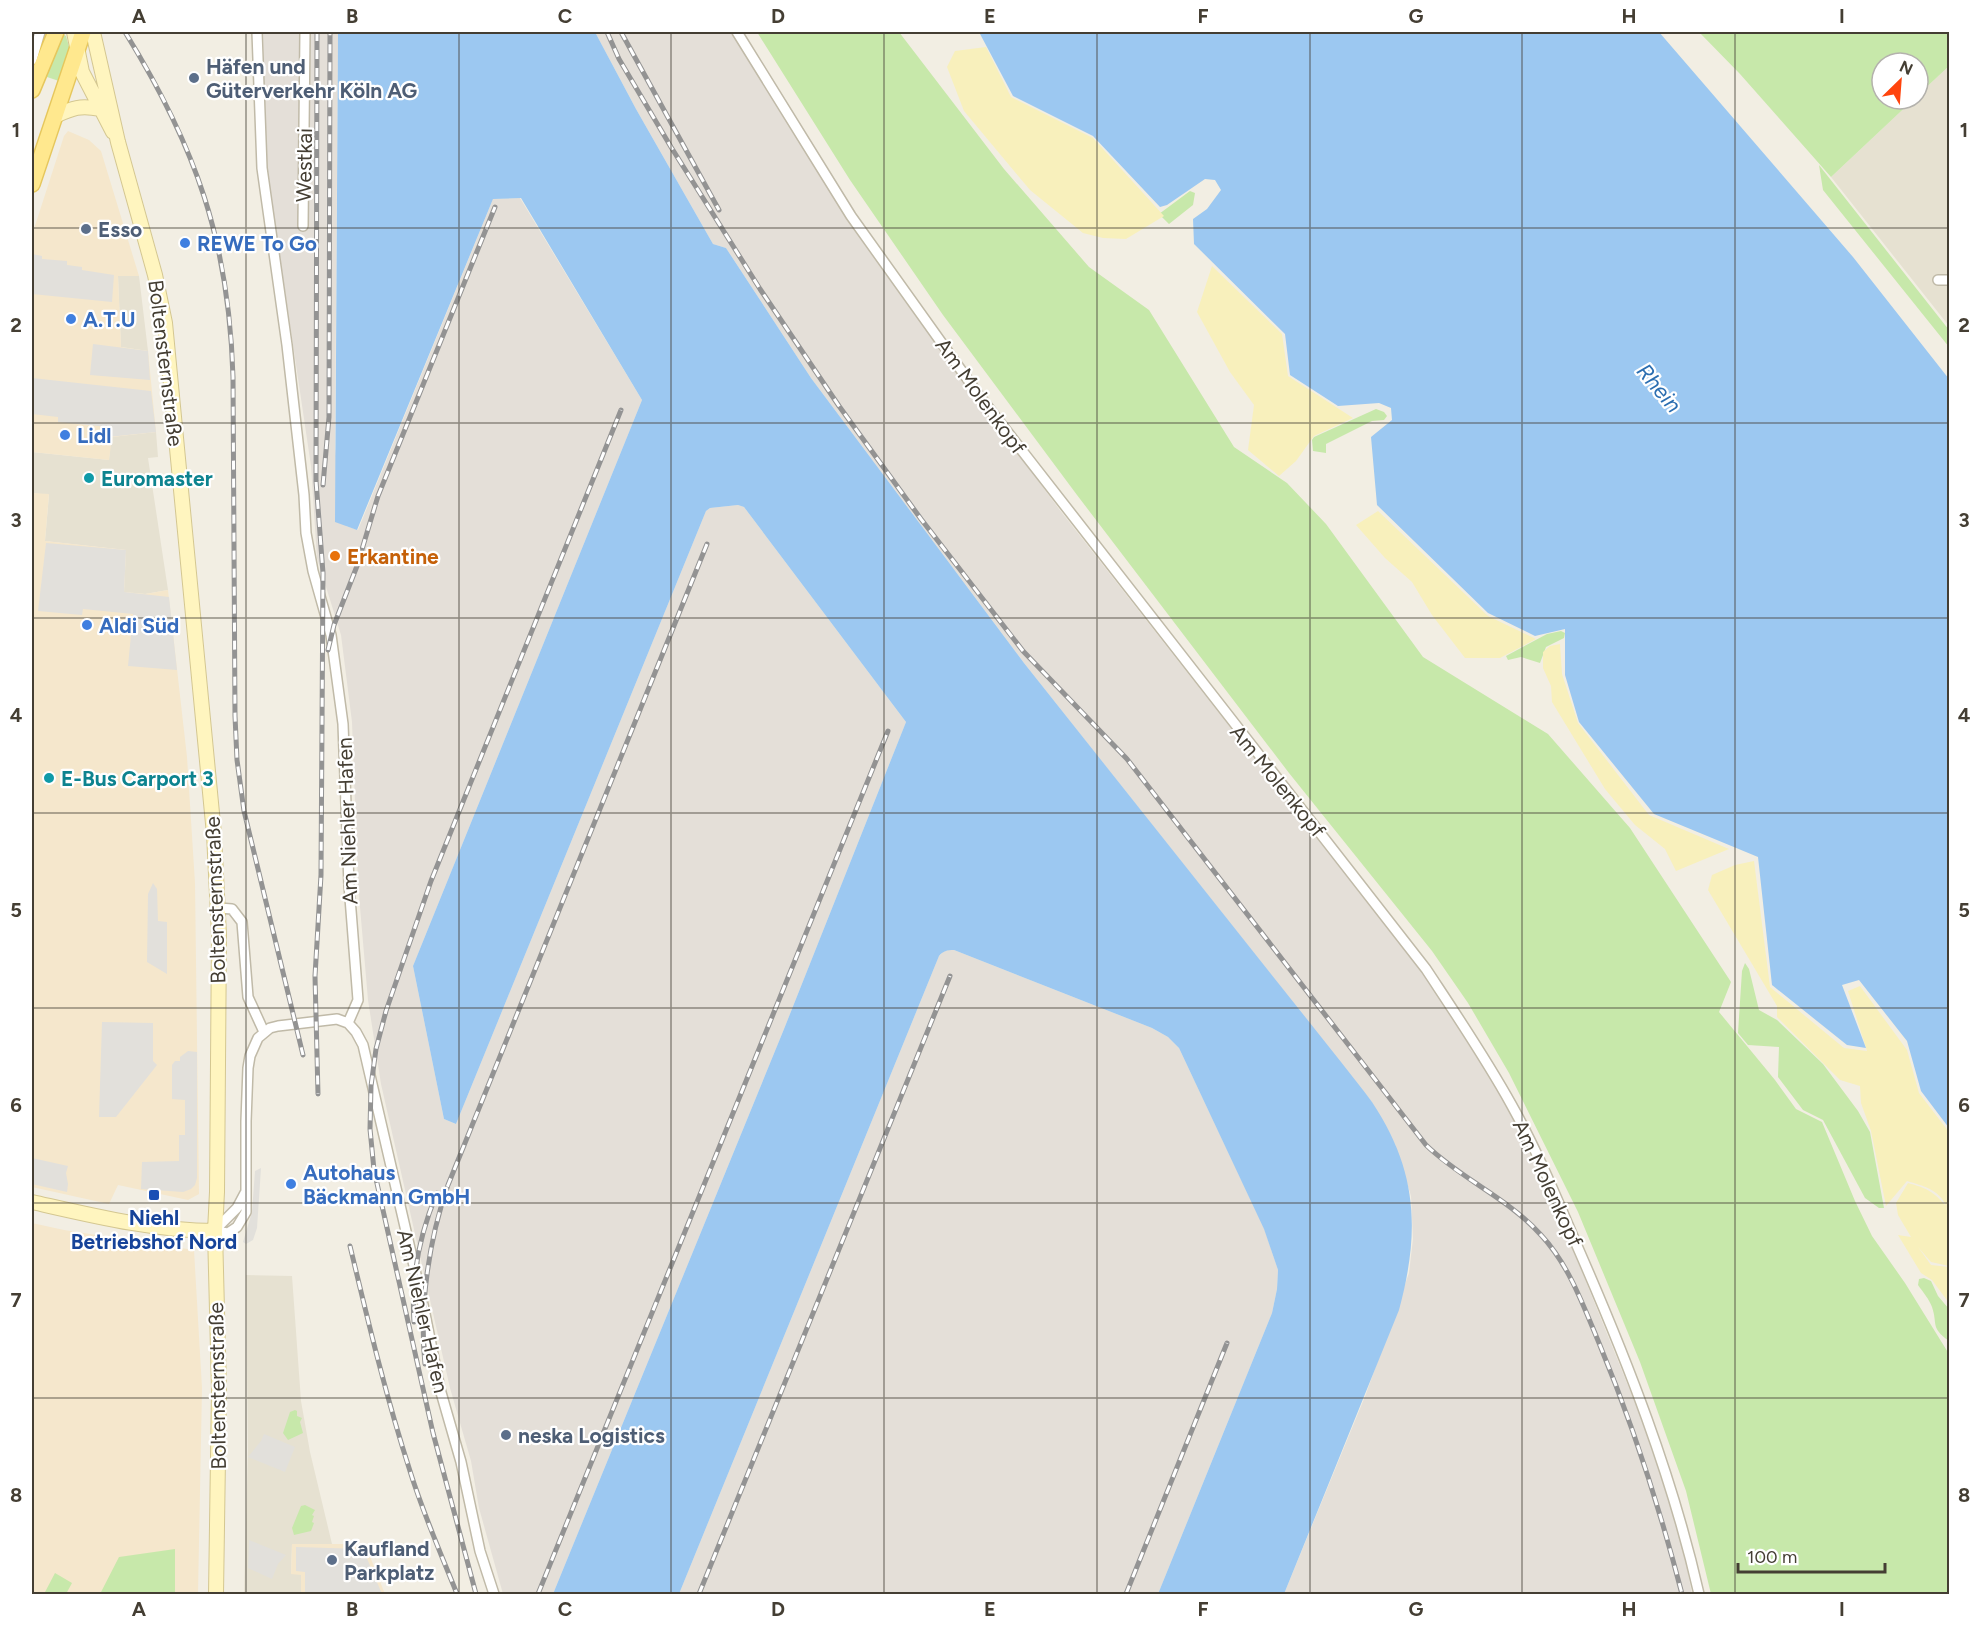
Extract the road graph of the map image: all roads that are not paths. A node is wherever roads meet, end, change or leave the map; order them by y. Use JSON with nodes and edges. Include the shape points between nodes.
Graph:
{"nodes":[{"id":1,"x":40,"y":32,"type":"edge"},
{"id":2,"x":56,"y":32,"type":"edge"},
{"id":3,"x":74,"y":32,"type":"edge"},
{"id":4,"x":82,"y":32,"type":"edge"},
{"id":5,"x":93,"y":32,"type":"edge"},
{"id":6,"x":257,"y":32,"type":"edge"},
{"id":7,"x":305,"y":32,"type":"edge"},
{"id":8,"x":737,"y":32,"type":"edge"},
{"id":9,"x":77,"y":49,"type":"junction"},
{"id":10,"x":32,"y":60,"type":"edge"},
{"id":11,"x":32,"y":90,"type":"edge"},
{"id":12,"x":100,"y":109,"type":"junction"},
{"id":13,"x":55,"y":116,"type":"junction"},
{"id":14,"x":118,"y":142,"type":"junction"},
{"id":15,"x":32,"y":184,"type":"edge"},
{"id":16,"x":303,"y":226,"type":"dead end"},
{"id":17,"x":1938,"y":280,"type":"dead end"},
{"id":18,"x":1950,"y":280,"type":"edge"},
{"id":19,"x":219,"y":908,"type":"junction"},
{"id":20,"x":348,"y":1023,"type":"junction"},
{"id":21,"x":264,"y":1032,"type":"junction"},
{"id":22,"x":245,"y":1193,"type":"junction"},
{"id":23,"x":32,"y":1202,"type":"edge"},
{"id":24,"x":215,"y":1231,"type":"junction"},
{"id":25,"x":216,"y":1594,"type":"edge"},
{"id":26,"x":494,"y":1594,"type":"edge"},
{"id":27,"x":1699,"y":1594,"type":"edge"}],
"edges":[{"from":1,"to":10,"type":"street"},
{"from":2,"to":11,"type":"main road"},
{"from":3,"to":9,"type":"main road","name":"Boltensternstraße"},
{"from":4,"to":9,"type":"main road"},
{"from":5,"to":14,"type":"main road","name":"Boltensternstraße"},
{"from":6,"to":20,"type":"street","name":"Am Niehler Hafen","via":[[262,168],[287,345],[306,533],[331,635],[343,723],[358,1000]]},
{"from":7,"to":16,"type":"street","name":"Westkai"},
{"from":8,"to":27,"type":"street","name":"Am Molenkopf","via":[[851,216],[981,398],[1426,969],[1488,1065],[1544,1167],[1608,1315],[1658,1450]]},
{"from":9,"to":12,"type":"main road","name":"Boltensternstraße","via":[[82,72]]},
{"from":9,"to":13,"type":"main road"},
{"from":12,"to":13,"type":"main road","via":[[72,108]]},
{"from":12,"to":14,"type":"main road","name":"Boltensternstraße"},
{"from":13,"to":15,"type":"main road"},
{"from":14,"to":19,"type":"main road","name":"Boltensternstraße","via":[[165,323]]},
{"from":17,"to":18,"type":"street"},
{"from":19,"to":21,"type":"street","via":[[232,909],[242,922],[248,997]]},
{"from":19,"to":24,"type":"main road","name":"Boltensternstraße"},
{"from":20,"to":21,"type":"street","via":[[325,1020],[278,1026]]},
{"from":20,"to":26,"type":"street","name":"Am Niehler Hafen","via":[[363,1045],[440,1389]]},
{"from":21,"to":22,"type":"street","via":[[254,1045],[249,1062]]},
{"from":22,"to":24,"type":"street","via":[[237,1208]]},
{"from":22,"to":24,"type":"street","via":[[246,1212],[237,1227],[228,1233]]},
{"from":23,"to":24,"type":"main road","via":[[182,1230]]},
{"from":24,"to":25,"type":"main road","name":"Boltensternstraße","via":[[219,1390]]}]}
